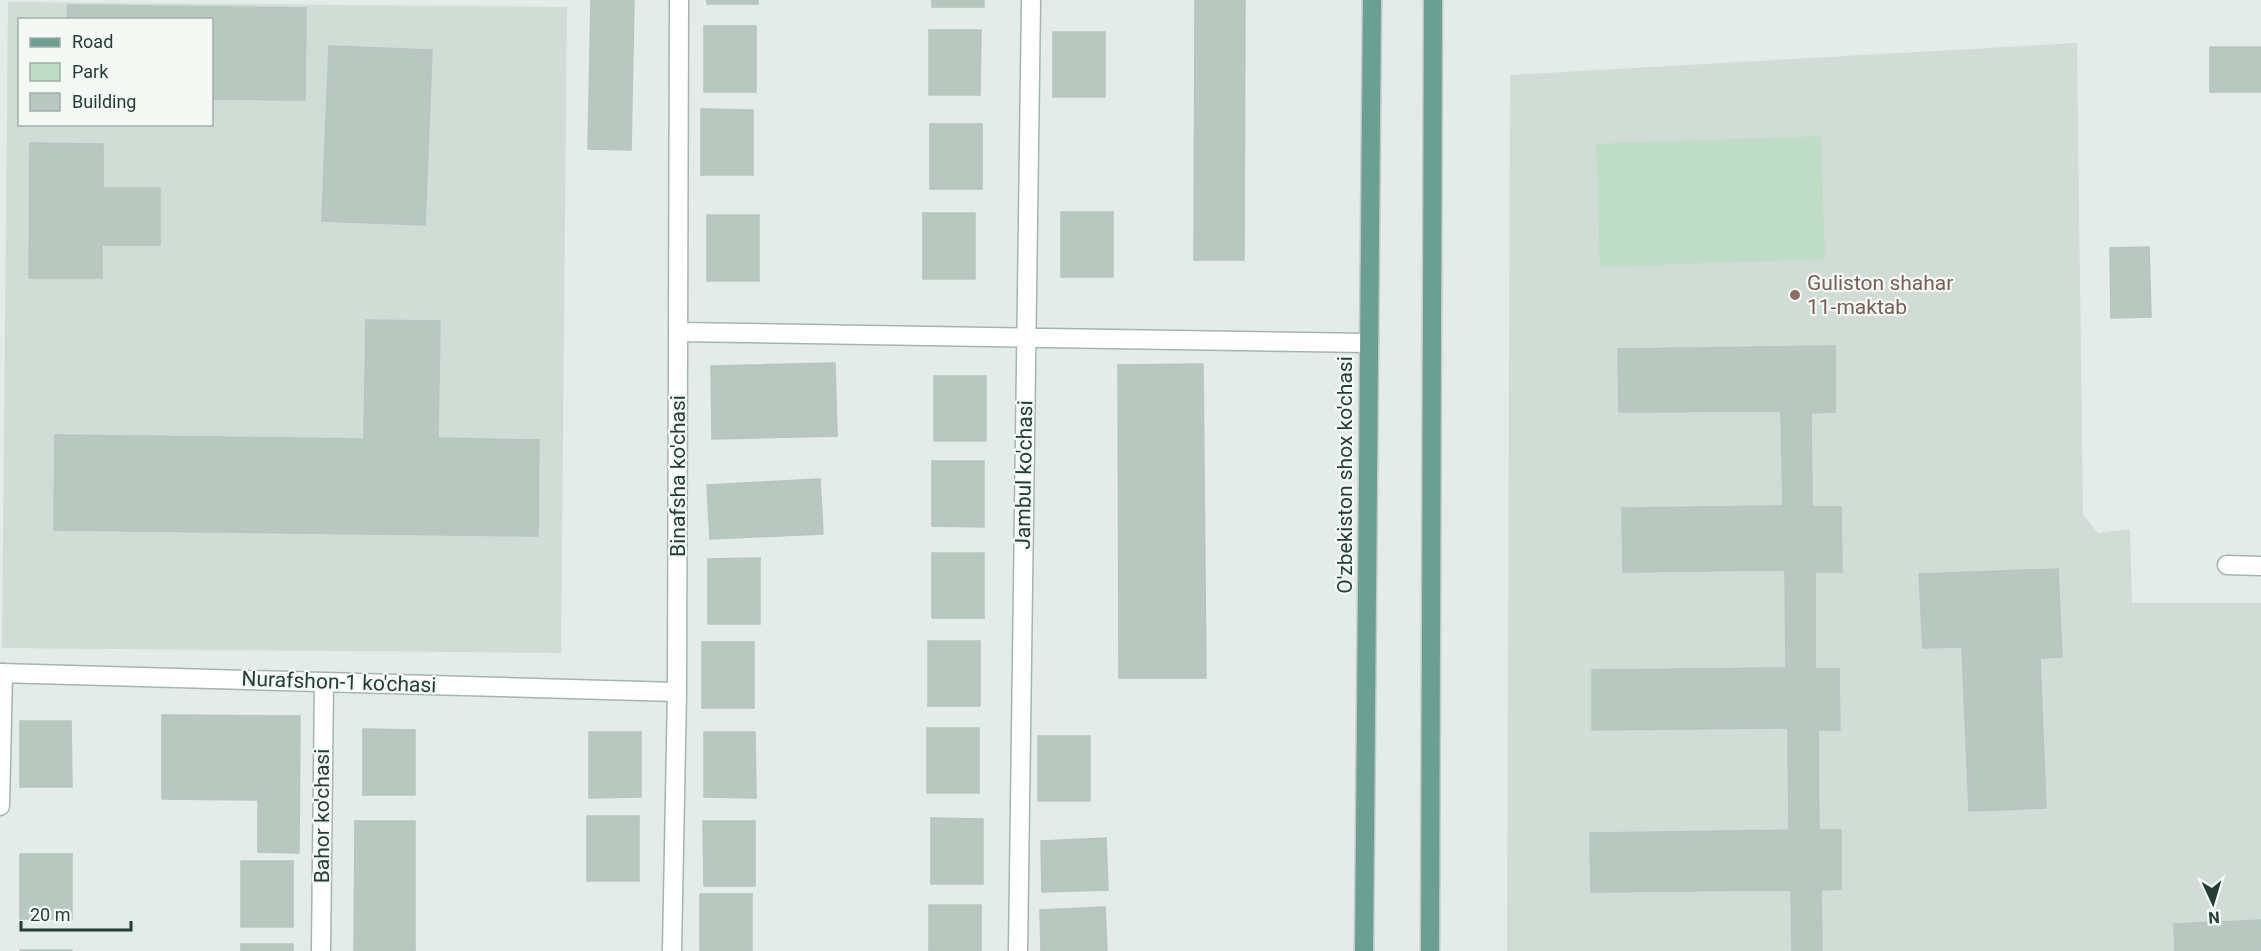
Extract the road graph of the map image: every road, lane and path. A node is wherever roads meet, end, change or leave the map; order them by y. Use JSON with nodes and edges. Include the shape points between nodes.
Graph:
{"nodes":[{"id":1,"x":679,"y":0,"type":"edge"},
{"id":2,"x":1031,"y":0,"type":"edge"},
{"id":3,"x":1372,"y":0,"type":"edge"},
{"id":4,"x":1433,"y":0,"type":"edge"},
{"id":5,"x":678,"y":332,"type":"junction"},
{"id":6,"x":1026,"y":338,"type":"junction"},
{"id":7,"x":1369,"y":343,"type":"junction"},
{"id":8,"x":2228,"y":565,"type":"dead end"},
{"id":9,"x":2261,"y":566,"type":"edge"},
{"id":10,"x":2,"y":673,"type":"edge"},
{"id":11,"x":324,"y":682,"type":"junction"},
{"id":12,"x":677,"y":692,"type":"junction"},
{"id":13,"x":0,"y":806,"type":"edge"},
{"id":14,"x":321,"y":951,"type":"edge"},
{"id":15,"x":672,"y":951,"type":"edge"},
{"id":16,"x":1018,"y":951,"type":"edge"},
{"id":17,"x":1364,"y":951,"type":"edge"},
{"id":18,"x":1430,"y":951,"type":"edge"}],
"edges":[{"from":1,"to":5,"type":"street","name":"Binafsha ko'chasi"},
{"from":2,"to":6,"type":"street","name":"Jambul ko'chasi"},
{"from":3,"to":7,"type":"main road","name":"O'zbekiston shox ko'chasi"},
{"from":4,"to":18,"type":"main road"},
{"from":5,"to":6,"type":"street"},
{"from":5,"to":12,"type":"street","name":"Binafsha ko'chasi"},
{"from":6,"to":7,"type":"street"},
{"from":6,"to":16,"type":"street","name":"Jambul ko'chasi"},
{"from":7,"to":17,"type":"main road","name":"O'zbekiston shox ko'chasi"},
{"from":8,"to":9,"type":"street"},
{"from":10,"to":11,"type":"street","name":"Nurafshon-1 ko'chasi"},
{"from":10,"to":13,"type":"street"},
{"from":11,"to":12,"type":"street","name":"Nurafshon-1 ko'chasi"},
{"from":11,"to":14,"type":"street","name":"Bahor ko'chasi"},
{"from":12,"to":15,"type":"street","name":"Binafsha ko'chasi"}]}
